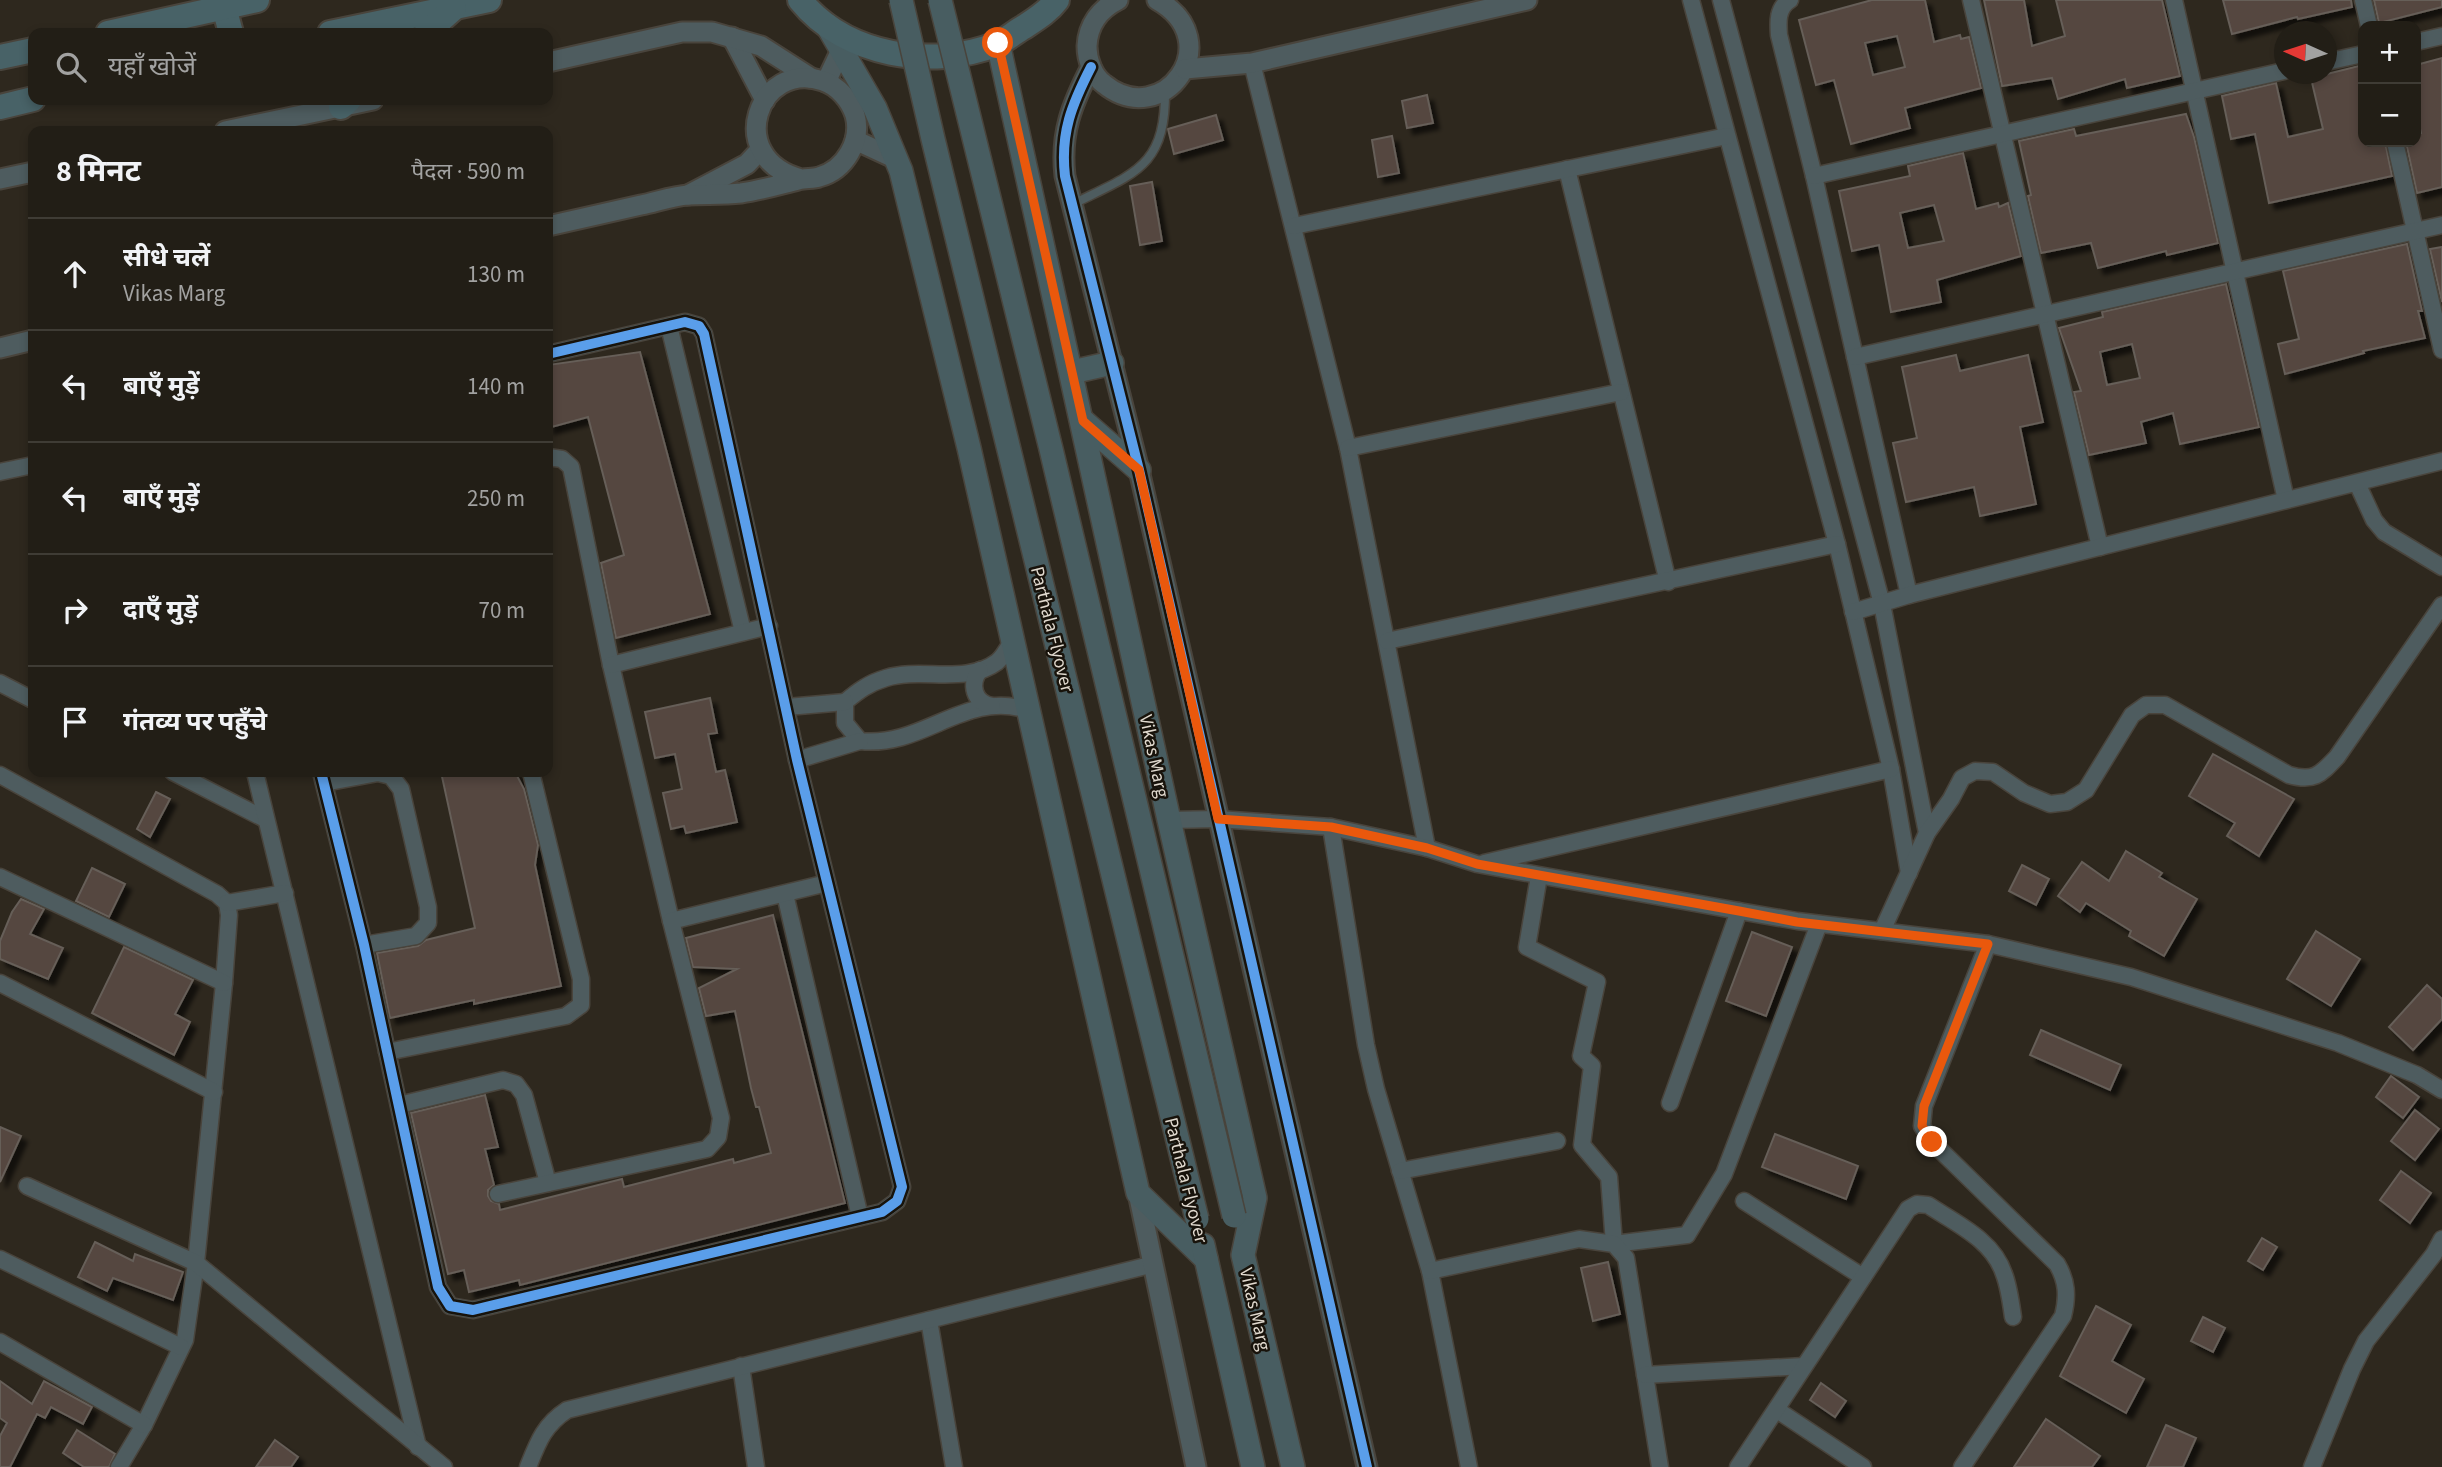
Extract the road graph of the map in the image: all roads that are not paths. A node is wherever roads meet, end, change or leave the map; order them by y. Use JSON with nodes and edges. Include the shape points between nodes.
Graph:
{"nodes":[{"id":1,"x":257,"y":0,"type":"edge"},
{"id":2,"x":489,"y":0,"type":"edge"},
{"id":3,"x":800,"y":0,"type":"edge"},
{"id":4,"x":901,"y":0,"type":"edge"},
{"id":5,"x":940,"y":0,"type":"edge"},
{"id":6,"x":1057,"y":0,"type":"edge"},
{"id":7,"x":1157,"y":0,"type":"edge"},
{"id":8,"x":1527,"y":0,"type":"edge"},
{"id":9,"x":1691,"y":0,"type":"edge"},
{"id":10,"x":1721,"y":0,"type":"edge"},
{"id":11,"x":1790,"y":0,"type":"edge"},
{"id":12,"x":1971,"y":0,"type":"edge"},
{"id":13,"x":2174,"y":0,"type":"edge"},
{"id":14,"x":2363,"y":0,"type":"edge"},
{"id":15,"x":1112,"y":2,"type":"edge"},
{"id":16,"x":224,"y":7,"type":"junction"},
{"id":17,"x":455,"y":8,"type":"junction"},
{"id":18,"x":2368,"y":21,"type":"edge"},
{"id":19,"x":827,"y":25,"type":"junction"},
{"id":20,"x":130,"y":28,"type":"edge"},
{"id":21,"x":229,"y":28,"type":"edge"},
{"id":22,"x":355,"y":28,"type":"edge"},
{"id":23,"x":432,"y":28,"type":"edge"},
{"id":24,"x":453,"y":28,"type":"edge"},
{"id":25,"x":2442,"y":36,"type":"edge"},
{"id":26,"x":732,"y":37,"type":"junction"},
{"id":27,"x":2421,"y":41,"type":"edge"},
{"id":28,"x":998,"y":43,"type":"junction"},
{"id":29,"x":842,"y":48,"type":"junction"},
{"id":30,"x":28,"y":51,"type":"edge"},
{"id":31,"x":2358,"y":55,"type":"edge"},
{"id":32,"x":0,"y":57,"type":"edge"},
{"id":33,"x":2337,"y":60,"type":"edge"},
{"id":34,"x":553,"y":61,"type":"edge"},
{"id":35,"x":1252,"y":63,"type":"junction"},
{"id":36,"x":1091,"y":67,"type":"junction"},
{"id":37,"x":1185,"y":69,"type":"junction"},
{"id":38,"x":2274,"y":73,"type":"edge"},
{"id":39,"x":818,"y":80,"type":"junction"},
{"id":40,"x":1165,"y":90,"type":"junction"},
{"id":41,"x":2194,"y":92,"type":"junction"},
{"id":42,"x":28,"y":100,"type":"edge"},
{"id":43,"x":765,"y":100,"type":"junction"},
{"id":44,"x":336,"y":105,"type":"edge"},
{"id":45,"x":0,"y":107,"type":"edge"},
{"id":46,"x":246,"y":126,"type":"edge"},
{"id":47,"x":2003,"y":134,"type":"junction"},
{"id":48,"x":1727,"y":136,"type":"junction"},
{"id":49,"x":855,"y":140,"type":"junction"},
{"id":50,"x":2396,"y":147,"type":"edge"},
{"id":51,"x":760,"y":150,"type":"junction"},
{"id":52,"x":896,"y":159,"type":"junction"},
{"id":53,"x":1567,"y":169,"type":"junction"},
{"id":54,"x":28,"y":173,"type":"edge"},
{"id":55,"x":1814,"y":176,"type":"junction"},
{"id":56,"x":0,"y":179,"type":"edge"},
{"id":57,"x":801,"y":179,"type":"junction"},
{"id":58,"x":687,"y":195,"type":"junction"},
{"id":59,"x":1072,"y":204,"type":"junction"},
{"id":60,"x":553,"y":225,"type":"edge"},
{"id":61,"x":2442,"y":225,"type":"edge"},
{"id":62,"x":1294,"y":226,"type":"junction"},
{"id":63,"x":2415,"y":232,"type":"junction"},
{"id":64,"x":2234,"y":272,"type":"junction"},
{"id":65,"x":2045,"y":314,"type":"junction"},
{"id":66,"x":669,"y":326,"type":"junction"},
{"id":67,"x":28,"y":341,"type":"edge"},
{"id":68,"x":0,"y":348,"type":"edge"},
{"id":69,"x":2442,"y":350,"type":"edge"},
{"id":70,"x":553,"y":353,"type":"edge"},
{"id":71,"x":1856,"y":357,"type":"junction"},
{"id":72,"x":1112,"y":363,"type":"junction"},
{"id":73,"x":1072,"y":373,"type":"junction"},
{"id":74,"x":1621,"y":392,"type":"junction"},
{"id":75,"x":1083,"y":421,"type":"junction"},
{"id":76,"x":1348,"y":448,"type":"junction"},
{"id":77,"x":553,"y":458,"type":"edge"},
{"id":78,"x":2442,"y":461,"type":"edge"},
{"id":79,"x":28,"y":468,"type":"edge"},
{"id":80,"x":1139,"y":470,"type":"junction"},
{"id":81,"x":0,"y":472,"type":"edge"},
{"id":82,"x":2357,"y":483,"type":"junction"},
{"id":83,"x":2286,"y":500,"type":"junction"},
{"id":84,"x":1837,"y":544,"type":"junction"},
{"id":85,"x":2100,"y":547,"type":"junction"},
{"id":86,"x":2442,"y":567,"type":"edge"},
{"id":87,"x":1668,"y":582,"type":"junction"},
{"id":88,"x":1909,"y":595,"type":"junction"},
{"id":89,"x":1882,"y":604,"type":"junction"},
{"id":90,"x":2442,"y":605,"type":"edge"},
{"id":91,"x":1853,"y":612,"type":"junction"},
{"id":92,"x":769,"y":626,"type":"junction"},
{"id":93,"x":743,"y":632,"type":"junction"},
{"id":94,"x":1013,"y":641,"type":"junction"},
{"id":95,"x":1387,"y":641,"type":"junction"},
{"id":96,"x":611,"y":665,"type":"junction"},
{"id":97,"x":988,"y":667,"type":"junction"},
{"id":98,"x":0,"y":683,"type":"edge"},
{"id":99,"x":28,"y":697,"type":"edge"},
{"id":100,"x":845,"y":702,"type":"junction"},
{"id":101,"x":787,"y":707,"type":"junction"},
{"id":102,"x":1009,"y":707,"type":"junction"},
{"id":103,"x":860,"y":741,"type":"junction"},
{"id":104,"x":797,"y":760,"type":"junction"},
{"id":105,"x":1891,"y":769,"type":"junction"},
{"id":106,"x":0,"y":775,"type":"edge"},
{"id":107,"x":183,"y":777,"type":"edge"},
{"id":108,"x":256,"y":777,"type":"edge"},
{"id":109,"x":322,"y":777,"type":"edge"},
{"id":110,"x":392,"y":777,"type":"edge"},
{"id":111,"x":532,"y":777,"type":"edge"},
{"id":112,"x":265,"y":819,"type":"junction"},
{"id":113,"x":1218,"y":819,"type":"junction"},
{"id":114,"x":1169,"y":820,"type":"junction"},
{"id":115,"x":1331,"y":827,"type":"junction"},
{"id":116,"x":1927,"y":834,"type":"junction"},
{"id":117,"x":1427,"y":848,"type":"junction"},
{"id":118,"x":1477,"y":864,"type":"junction"},
{"id":119,"x":1909,"y":873,"type":"junction"},
{"id":120,"x":1539,"y":876,"type":"junction"},
{"id":121,"x":0,"y":877,"type":"edge"},
{"id":122,"x":827,"y":883,"type":"junction"},
{"id":123,"x":285,"y":893,"type":"junction"},
{"id":124,"x":785,"y":894,"type":"junction"},
{"id":125,"x":227,"y":903,"type":"junction"},
{"id":126,"x":1739,"y":911,"type":"junction"},
{"id":127,"x":671,"y":921,"type":"junction"},
{"id":128,"x":1819,"y":924,"type":"junction"},
{"id":129,"x":1882,"y":931,"type":"junction"},
{"id":130,"x":364,"y":944,"type":"junction"},
{"id":131,"x":1988,"y":944,"type":"junction"},
{"id":132,"x":0,"y":983,"type":"edge"},
{"id":133,"x":224,"y":983,"type":"junction"},
{"id":134,"x":387,"y":1052,"type":"junction"},
{"id":135,"x":2442,"y":1090,"type":"edge"},
{"id":136,"x":214,"y":1092,"type":"junction"},
{"id":137,"x":1670,"y":1103,"type":"dead end"},
{"id":138,"x":399,"y":1105,"type":"junction"},
{"id":139,"x":1557,"y":1141,"type":"dead end"},
{"id":140,"x":1400,"y":1171,"type":"junction"},
{"id":141,"x":548,"y":1183,"type":"junction"},
{"id":142,"x":27,"y":1186,"type":"dead end"},
{"id":143,"x":1138,"y":1193,"type":"junction"},
{"id":144,"x":498,"y":1194,"type":"dead end"},
{"id":145,"x":1744,"y":1201,"type":"dead end"},
{"id":146,"x":860,"y":1217,"type":"junction"},
{"id":147,"x":2442,"y":1239,"type":"edge"},
{"id":148,"x":1614,"y":1244,"type":"junction"},
{"id":149,"x":1243,"y":1255,"type":"junction"},
{"id":150,"x":0,"y":1259,"type":"edge"},
{"id":151,"x":1206,"y":1259,"type":"junction"},
{"id":152,"x":196,"y":1262,"type":"junction"},
{"id":153,"x":1154,"y":1264,"type":"junction"},
{"id":154,"x":1430,"y":1271,"type":"junction"},
{"id":155,"x":1863,"y":1277,"type":"junction"},
{"id":156,"x":2013,"y":1317,"type":"dead end"},
{"id":157,"x":929,"y":1320,"type":"junction"},
{"id":158,"x":0,"y":1342,"type":"edge"},
{"id":159,"x":181,"y":1347,"type":"junction"},
{"id":160,"x":1804,"y":1366,"type":"junction"},
{"id":161,"x":741,"y":1367,"type":"junction"},
{"id":162,"x":1645,"y":1376,"type":"junction"},
{"id":163,"x":1777,"y":1410,"type":"junction"},
{"id":164,"x":144,"y":1424,"type":"junction"},
{"id":165,"x":418,"y":1447,"type":"junction"},
{"id":166,"x":120,"y":1467,"type":"edge"},
{"id":167,"x":444,"y":1467,"type":"edge"},
{"id":168,"x":528,"y":1467,"type":"edge"},
{"id":169,"x":756,"y":1467,"type":"edge"},
{"id":170,"x":954,"y":1467,"type":"edge"},
{"id":171,"x":1196,"y":1467,"type":"edge"},
{"id":172,"x":1253,"y":1467,"type":"edge"},
{"id":173,"x":1293,"y":1467,"type":"edge"},
{"id":174,"x":1367,"y":1467,"type":"edge"},
{"id":175,"x":1469,"y":1467,"type":"edge"},
{"id":176,"x":1660,"y":1467,"type":"edge"},
{"id":177,"x":1738,"y":1467,"type":"edge"},
{"id":178,"x":1863,"y":1467,"type":"edge"},
{"id":179,"x":1962,"y":1467,"type":"edge"},
{"id":180,"x":2312,"y":1467,"type":"edge"}],
"edges":[{"from":1,"to":16,"type":"main road"},
{"from":2,"to":17,"type":"main road"},
{"from":3,"to":19,"type":"main road"},
{"from":4,"to":151,"type":"main road","name":"Parthala Flyover","bridge":true},
{"from":5,"to":149,"type":"main road","name":"Parthala Flyover","bridge":true},
{"from":6,"to":28,"type":"main road"},
{"from":7,"to":37,"type":"street","via":[[1172,8],[1182,21],[1189,45]]},
{"from":8,"to":35,"type":"street"},
{"from":9,"to":48,"type":"street"},
{"from":10,"to":89,"type":"street"},
{"from":11,"to":55,"type":"street","via":[[1778,15],[1779,36]]},
{"from":12,"to":47,"type":"street"},
{"from":13,"to":41,"type":"street"},
{"from":14,"to":18,"type":"street"},
{"from":15,"to":36,"type":"street","via":[[1089,33]]},
{"from":16,"to":20,"type":"main road"},
{"from":16,"to":21,"type":"main road"},
{"from":17,"to":22,"type":"main road"},
{"from":17,"to":23,"type":"main road"},
{"from":17,"to":24,"type":"main road"},
{"from":19,"to":28,"type":"main road","via":[[867,46],[910,57],[955,56]]},
{"from":19,"to":29,"type":"main road"},
{"from":25,"to":27,"type":"street"},
{"from":26,"to":34,"type":"street","via":[[682,32]]},
{"from":26,"to":39,"type":"street","via":[[761,46]]},
{"from":26,"to":43,"type":"street"},
{"from":28,"to":73,"type":"main road","name":"Vikas Marg"},
{"from":29,"to":39,"type":"street"},
{"from":29,"to":52,"type":"main road"},
{"from":30,"to":32,"type":"main road"},
{"from":31,"to":33,"type":"street"},
{"from":35,"to":37,"type":"street"},
{"from":35,"to":62,"type":"street"},
{"from":36,"to":40,"type":"street","via":[[1113,92],[1128,97],[1146,98]]},
{"from":36,"to":59,"type":"street","via":[[1075,98],[1064,137]]},
{"from":37,"to":40,"type":"street"},
{"from":38,"to":41,"type":"street"},
{"from":39,"to":43,"type":"street","via":[[785,82]]},
{"from":39,"to":49,"type":"street","via":[[838,89],[848,100],[855,114]]},
{"from":40,"to":59,"type":"lane","via":[[1164,127],[1154,153],[1140,169]]},
{"from":41,"to":47,"type":"street"},
{"from":41,"to":64,"type":"street"},
{"from":42,"to":45,"type":"main road"},
{"from":43,"to":51,"type":"street","via":[[756,124]]},
{"from":44,"to":46,"type":"street"},
{"from":47,"to":55,"type":"street"},
{"from":47,"to":65,"type":"street"},
{"from":48,"to":53,"type":"street"},
{"from":48,"to":84,"type":"street"},
{"from":49,"to":52,"type":"street"},
{"from":49,"to":57,"type":"street","via":[[834,171]]},
{"from":50,"to":63,"type":"street"},
{"from":51,"to":57,"type":"street","via":[[784,174]]},
{"from":51,"to":58,"type":"street","via":[[747,164]]},
{"from":52,"to":94,"type":"main road"},
{"from":53,"to":62,"type":"street"},
{"from":53,"to":74,"type":"street"},
{"from":54,"to":56,"type":"street"},
{"from":55,"to":71,"type":"street"},
{"from":57,"to":58,"type":"street","via":[[719,196]]},
{"from":58,"to":60,"type":"street"},
{"from":59,"to":72,"type":"street"},
{"from":61,"to":63,"type":"street"},
{"from":62,"to":76,"type":"street"},
{"from":63,"to":64,"type":"street"},
{"from":63,"to":69,"type":"street"},
{"from":64,"to":65,"type":"street"},
{"from":64,"to":83,"type":"street"},
{"from":65,"to":71,"type":"street"},
{"from":65,"to":85,"type":"street"},
{"from":66,"to":70,"type":"street"},
{"from":66,"to":92,"type":"street","via":[[691,323],[704,334]]},
{"from":66,"to":93,"type":"street"},
{"from":67,"to":68,"type":"street"},
{"from":71,"to":88,"type":"street"},
{"from":72,"to":73,"type":"main road"},
{"from":72,"to":80,"type":"street"},
{"from":73,"to":75,"type":"main road","name":"Vikas Marg"},
{"from":74,"to":76,"type":"street"},
{"from":74,"to":87,"type":"street"},
{"from":75,"to":80,"type":"main road"},
{"from":75,"to":114,"type":"main road","name":"Vikas Marg"},
{"from":76,"to":95,"type":"street"},
{"from":77,"to":96,"type":"street","via":[[571,467]]},
{"from":78,"to":82,"type":"street"},
{"from":79,"to":81,"type":"street"},
{"from":80,"to":113,"type":"street"},
{"from":82,"to":83,"type":"street"},
{"from":82,"to":86,"type":"street","via":[[2384,531]]},
{"from":83,"to":85,"type":"street"},
{"from":84,"to":87,"type":"street"},
{"from":84,"to":91,"type":"street"},
{"from":85,"to":88,"type":"street"},
{"from":87,"to":95,"type":"street"},
{"from":88,"to":89,"type":"street"},
{"from":89,"to":91,"type":"street"},
{"from":89,"to":116,"type":"street"},
{"from":90,"to":116,"type":"street","via":[[2322,773],[2306,779],[2289,775],[2165,705],[2146,705],[2132,715],[2086,790],[2067,802],[2050,804],[1993,772],[1976,771],[1962,778]]},
{"from":91,"to":105,"type":"street"},
{"from":92,"to":93,"type":"street"},
{"from":92,"to":101,"type":"street"},
{"from":93,"to":96,"type":"street"},
{"from":94,"to":97,"type":"street"},
{"from":94,"to":102,"type":"main road"},
{"from":95,"to":117,"type":"street"},
{"from":96,"to":127,"type":"street"},
{"from":97,"to":100,"type":"street","via":[[971,673],[888,677],[863,687]]},
{"from":97,"to":102,"type":"street","via":[[1005,668],[1011,677]]},
{"from":97,"to":102,"type":"street","via":[[974,682],[976,695],[984,704]]},
{"from":98,"to":99,"type":"street"},
{"from":100,"to":101,"type":"street"},
{"from":100,"to":103,"type":"street","via":[[845,723]]},
{"from":101,"to":104,"type":"street"},
{"from":102,"to":103,"type":"street","via":[[979,706],[903,738]]},
{"from":102,"to":143,"type":"main road"},
{"from":103,"to":104,"type":"street"},
{"from":104,"to":122,"type":"street"},
{"from":105,"to":118,"type":"street"},
{"from":105,"to":119,"type":"street"},
{"from":106,"to":125,"type":"street"},
{"from":107,"to":112,"type":"street"},
{"from":108,"to":112,"type":"street"},
{"from":109,"to":130,"type":"street"},
{"from":110,"to":130,"type":"street","via":[[401,789],[428,923],[416,936]]},
{"from":111,"to":134,"type":"street","via":[[580,979],[580,1005],[566,1016]]},
{"from":112,"to":123,"type":"street"},
{"from":113,"to":114,"type":"street"},
{"from":113,"to":115,"type":"street"},
{"from":113,"to":174,"type":"street"},
{"from":114,"to":149,"type":"main road","name":"Vikas Marg","via":[[1255,1198]]},
{"from":115,"to":117,"type":"street"},
{"from":115,"to":140,"type":"street","via":[[1366,1045]]},
{"from":116,"to":119,"type":"street"},
{"from":117,"to":118,"type":"street"},
{"from":118,"to":120,"type":"street"},
{"from":119,"to":129,"type":"street"},
{"from":120,"to":126,"type":"street"},
{"from":120,"to":148,"type":"street","via":[[1527,947],[1597,982],[1581,1056],[1592,1066],[1582,1145],[1609,1177]]},
{"from":121,"to":133,"type":"street"},
{"from":122,"to":124,"type":"street"},
{"from":122,"to":146,"type":"street","via":[[901,1187],[897,1201],[882,1212]]},
{"from":123,"to":125,"type":"street"},
{"from":123,"to":165,"type":"street"},
{"from":124,"to":127,"type":"street"},
{"from":124,"to":146,"type":"street"},
{"from":125,"to":133,"type":"street"},
{"from":126,"to":128,"type":"street"},
{"from":126,"to":137,"type":"street"},
{"from":127,"to":141,"type":"street","via":[[721,1118],[718,1137],[707,1149]]},
{"from":128,"to":129,"type":"street"},
{"from":128,"to":148,"type":"street","via":[[1724,1174],[1687,1235]]},
{"from":129,"to":131,"type":"street"},
{"from":130,"to":134,"type":"street"},
{"from":131,"to":135,"type":"street","via":[[2132,977],[2338,1043]]},
{"from":131,"to":179,"type":"street","via":[[1924,1106],[1922,1126],[1932,1142],[2057,1264],[2067,1301],[2063,1315]]},
{"from":132,"to":136,"type":"street"},
{"from":133,"to":136,"type":"street"},
{"from":134,"to":138,"type":"street"},
{"from":136,"to":152,"type":"street"},
{"from":138,"to":141,"type":"street","via":[[503,1080],[516,1084],[524,1095]]},
{"from":138,"to":146,"type":"street","via":[[438,1287],[450,1306],[473,1310]]},
{"from":139,"to":140,"type":"street"},
{"from":140,"to":154,"type":"street"},
{"from":141,"to":144,"type":"street"},
{"from":142,"to":152,"type":"street"},
{"from":143,"to":151,"type":"main road"},
{"from":143,"to":153,"type":"street"},
{"from":145,"to":155,"type":"street"},
{"from":147,"to":180,"type":"street","via":[[2366,1340]]},
{"from":148,"to":154,"type":"street","via":[[1579,1239]]},
{"from":148,"to":162,"type":"street","via":[[1626,1258]]},
{"from":149,"to":173,"type":"main road","name":"Vikas Marg"},
{"from":150,"to":159,"type":"street"},
{"from":151,"to":172,"type":"main road","name":"Vikas Marg"},
{"from":152,"to":159,"type":"street"},
{"from":152,"to":165,"type":"street"},
{"from":153,"to":157,"type":"street"},
{"from":153,"to":171,"type":"street"},
{"from":154,"to":175,"type":"street"},
{"from":155,"to":156,"type":"street","via":[[1908,1209],[1928,1205],[1988,1246],[2005,1275]]},
{"from":155,"to":160,"type":"street"},
{"from":157,"to":161,"type":"street"},
{"from":157,"to":170,"type":"street"},
{"from":158,"to":164,"type":"street"},
{"from":159,"to":164,"type":"street"},
{"from":160,"to":162,"type":"street"},
{"from":160,"to":163,"type":"street"},
{"from":161,"to":168,"type":"street","via":[[567,1410],[552,1420]]},
{"from":161,"to":169,"type":"street"},
{"from":162,"to":176,"type":"street"},
{"from":163,"to":177,"type":"street"},
{"from":163,"to":178,"type":"street"},
{"from":164,"to":166,"type":"street"},
{"from":165,"to":167,"type":"street"}]}
